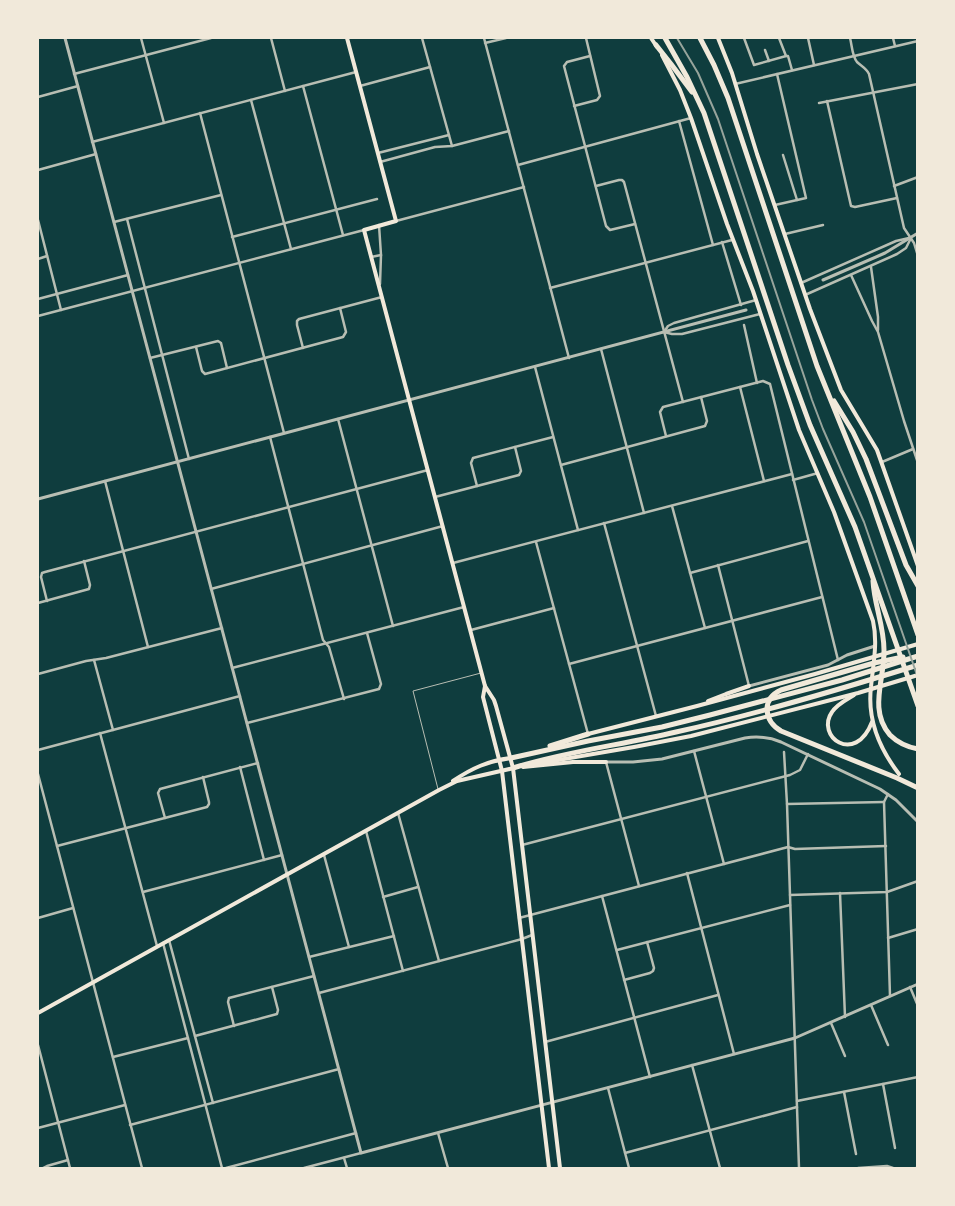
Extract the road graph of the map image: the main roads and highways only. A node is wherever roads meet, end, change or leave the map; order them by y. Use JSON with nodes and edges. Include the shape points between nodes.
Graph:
{"nodes":[{"id":1,"x":347,"y":38,"type":"edge"},
{"id":2,"x":651,"y":38,"type":"edge"},
{"id":3,"x":665,"y":38,"type":"edge"},
{"id":4,"x":700,"y":38,"type":"edge"},
{"id":5,"x":718,"y":38,"type":"edge"},
{"id":6,"x":656,"y":45,"type":"junction"},
{"id":7,"x":698,"y":100,"type":"junction"},
{"id":8,"x":825,"y":387,"type":"junction"},
{"id":9,"x":918,"y":566,"type":"edge"},
{"id":10,"x":872,"y":574,"type":"junction"},
{"id":11,"x":918,"y":586,"type":"edge"},
{"id":12,"x":918,"y":635,"type":"edge"},
{"id":13,"x":918,"y":644,"type":"edge"},
{"id":14,"x":918,"y":656,"type":"edge"},
{"id":15,"x":918,"y":665,"type":"edge"},
{"id":16,"x":918,"y":675,"type":"edge"},
{"id":17,"x":484,"y":686,"type":"junction"},
{"id":18,"x":750,"y":686,"type":"road end"},
{"id":19,"x":858,"y":693,"type":"junction"},
{"id":20,"x":697,"y":706,"type":"junction"},
{"id":21,"x":918,"y":706,"type":"edge"},
{"id":22,"x":872,"y":722,"type":"junction"},
{"id":23,"x":588,"y":734,"type":"joint"},
{"id":24,"x":918,"y":749,"type":"edge"},
{"id":25,"x":536,"y":752,"type":"junction"},
{"id":26,"x":511,"y":758,"type":"junction"},
{"id":27,"x":499,"y":759,"type":"junction"},
{"id":28,"x":606,"y":762,"type":"road end"},
{"id":29,"x":514,"y":768,"type":"junction"},
{"id":30,"x":502,"y":771,"type":"junction"},
{"id":31,"x":899,"y":774,"type":"dead end"},
{"id":32,"x":450,"y":784,"type":"junction"},
{"id":33,"x":918,"y":788,"type":"edge"},
{"id":34,"x":38,"y":1013,"type":"edge"},
{"id":35,"x":548,"y":1168,"type":"edge"},
{"id":36,"x":560,"y":1168,"type":"edge"}],
"edges":[{"from":1,"to":17,"type":"main road","via":[[396,221],[364,230]]},
{"from":2,"to":6,"type":"main road"},
{"from":3,"to":7,"type":"highway"},
{"from":4,"to":8,"type":"highway","via":[[728,98]]},
{"from":5,"to":9,"type":"main road","via":[[841,390],[882,462]]},
{"from":6,"to":7,"type":"highway"},
{"from":6,"to":22,"type":"main road","via":[[691,118],[795,417],[868,604],[875,628],[876,648],[870,700]]},
{"from":7,"to":10,"type":"highway","via":[[795,386],[852,518]]},
{"from":8,"to":11,"type":"highway","via":[[864,454],[906,565]]},
{"from":8,"to":12,"type":"highway","via":[[867,490]]},
{"from":10,"to":21,"type":"highway"},
{"from":10,"to":24,"type":"highway","via":[[884,648],[878,698],[881,718],[888,732],[901,744]]},
{"from":13,"to":20,"type":"main road"},
{"from":14,"to":25,"type":"highway","via":[[710,715]]},
{"from":14,"to":33,"type":"highway","via":[[874,663],[781,690],[772,696],[767,706],[772,724],[781,732]]},
{"from":15,"to":29,"type":"highway","via":[[844,689],[697,728],[573,752]]},
{"from":16,"to":19,"type":"main road"},
{"from":17,"to":26,"type":"main road","via":[[496,706]]},
{"from":17,"to":27,"type":"main road","via":[[483,697]]},
{"from":18,"to":20,"type":"main road"},
{"from":19,"to":22,"type":"main road","via":[[832,711],[828,722],[830,733],[840,743],[856,743],[864,737]]},
{"from":19,"to":29,"type":"main road","via":[[676,739]]},
{"from":20,"to":23,"type":"main road"},
{"from":22,"to":31,"type":"main road","via":[[881,748]]},
{"from":23,"to":25,"type":"highway"},
{"from":25,"to":26,"type":"highway"},
{"from":26,"to":27,"type":"main road"},
{"from":26,"to":29,"type":"main road"},
{"from":27,"to":30,"type":"main road"},
{"from":27,"to":32,"type":"main road","via":[[479,766]]},
{"from":28,"to":29,"type":"main road"},
{"from":29,"to":30,"type":"main road"},
{"from":29,"to":36,"type":"main road"},
{"from":30,"to":32,"type":"main road"},
{"from":30,"to":35,"type":"main road"},
{"from":32,"to":34,"type":"main road"}]}
